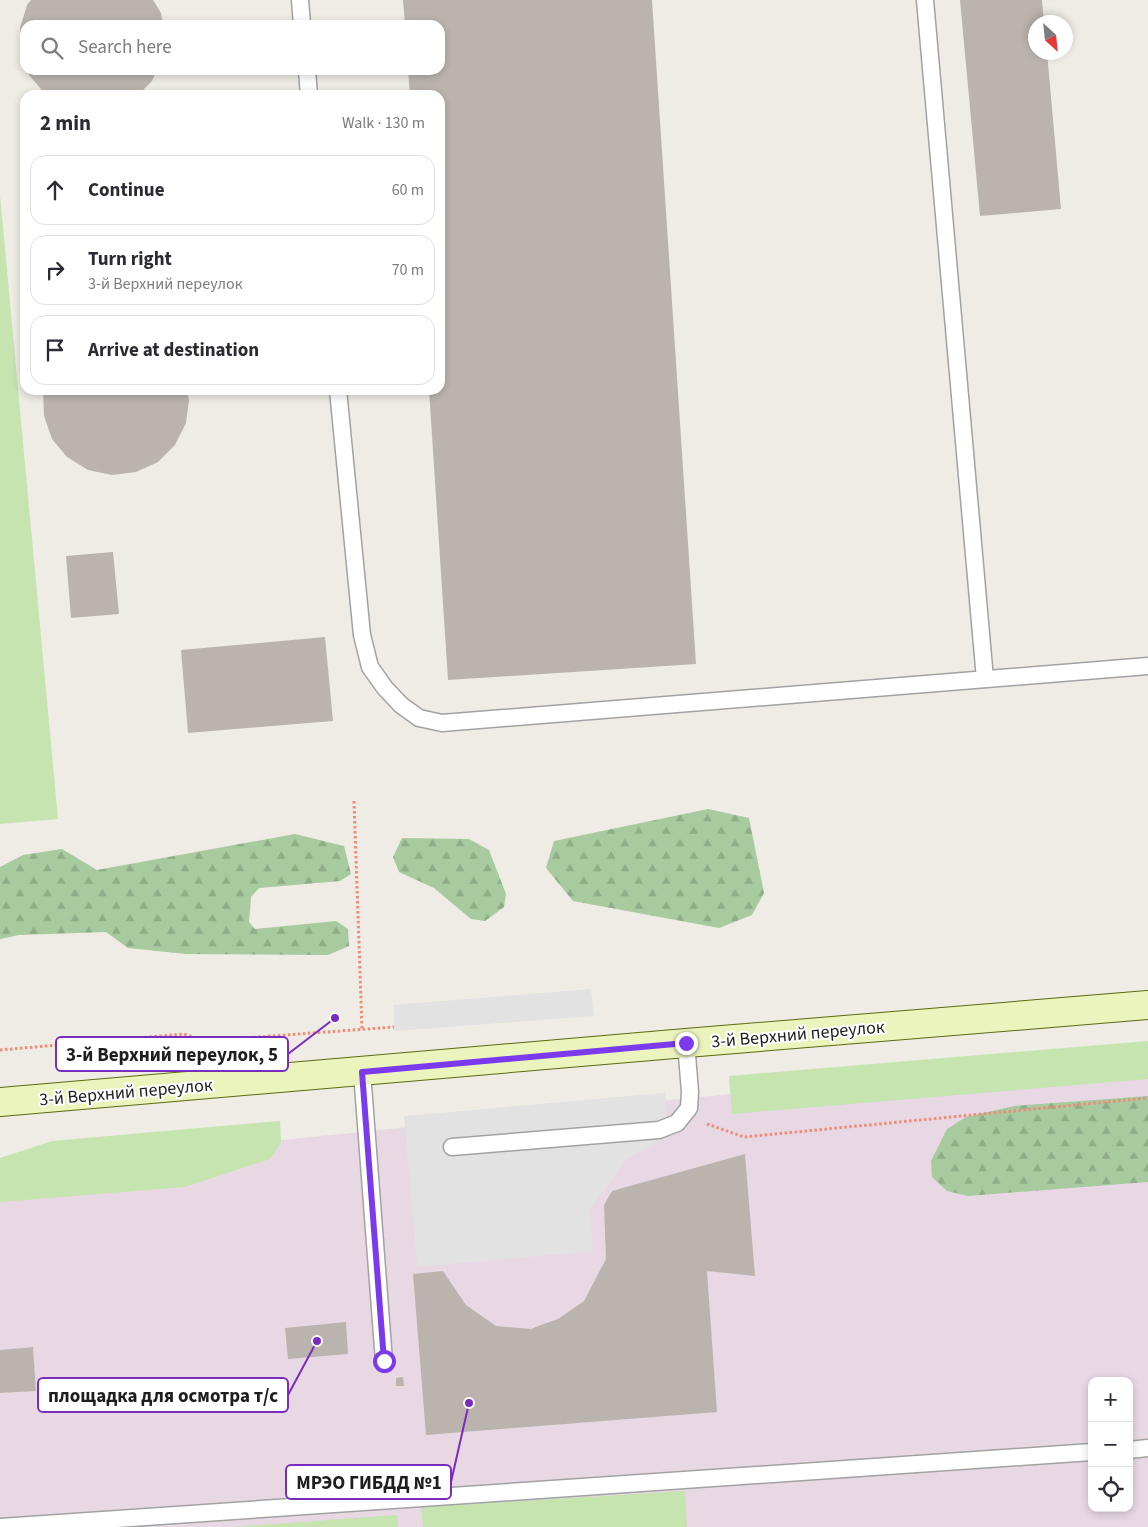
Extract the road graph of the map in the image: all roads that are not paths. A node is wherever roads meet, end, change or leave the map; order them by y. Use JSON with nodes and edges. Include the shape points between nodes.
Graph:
{"nodes":[{"id":1,"x":300,"y":0,"type":"edge"},
{"id":2,"x":925,"y":0,"type":"edge"},
{"id":3,"x":302,"y":20,"type":"edge"},
{"id":4,"x":307,"y":75,"type":"edge"},
{"id":5,"x":309,"y":90,"type":"edge"},
{"id":6,"x":338,"y":395,"type":"edge"},
{"id":7,"x":1148,"y":666,"type":"edge"},
{"id":8,"x":985,"y":679,"type":"junction"},
{"id":9,"x":1148,"y":1005,"type":"edge"},
{"id":10,"x":686,"y":1043,"type":"junction"},
{"id":11,"x":362,"y":1072,"type":"junction"},
{"id":12,"x":0,"y":1102,"type":"edge"},
{"id":13,"x":452,"y":1147,"type":"dead end"},
{"id":14,"x":384,"y":1361,"type":"dead end"},
{"id":15,"x":1148,"y":1448,"type":"edge"},
{"id":16,"x":1133,"y":1450,"type":"edge"},
{"id":17,"x":1088,"y":1452,"type":"edge"},
{"id":18,"x":0,"y":1527,"type":"edge"}],
"edges":[{"from":1,"to":3,"type":"lane"},
{"from":2,"to":8,"type":"lane"},
{"from":4,"to":5,"type":"lane"},
{"from":6,"to":8,"type":"lane","via":[[362,635],[370,667],[401,705],[418,718],[442,723]]},
{"from":7,"to":8,"type":"lane"},
{"from":9,"to":10,"type":"street","name":"3-й Верхний переулок"},
{"from":10,"to":11,"type":"street","name":"3-й Верхний переулок"},
{"from":10,"to":13,"type":"lane","via":[[689,1108],[677,1122],[659,1130]]},
{"from":11,"to":12,"type":"street","name":"3-й Верхний переулок"},
{"from":11,"to":14,"type":"lane"},
{"from":15,"to":16,"type":"lane"},
{"from":17,"to":18,"type":"lane"}]}
